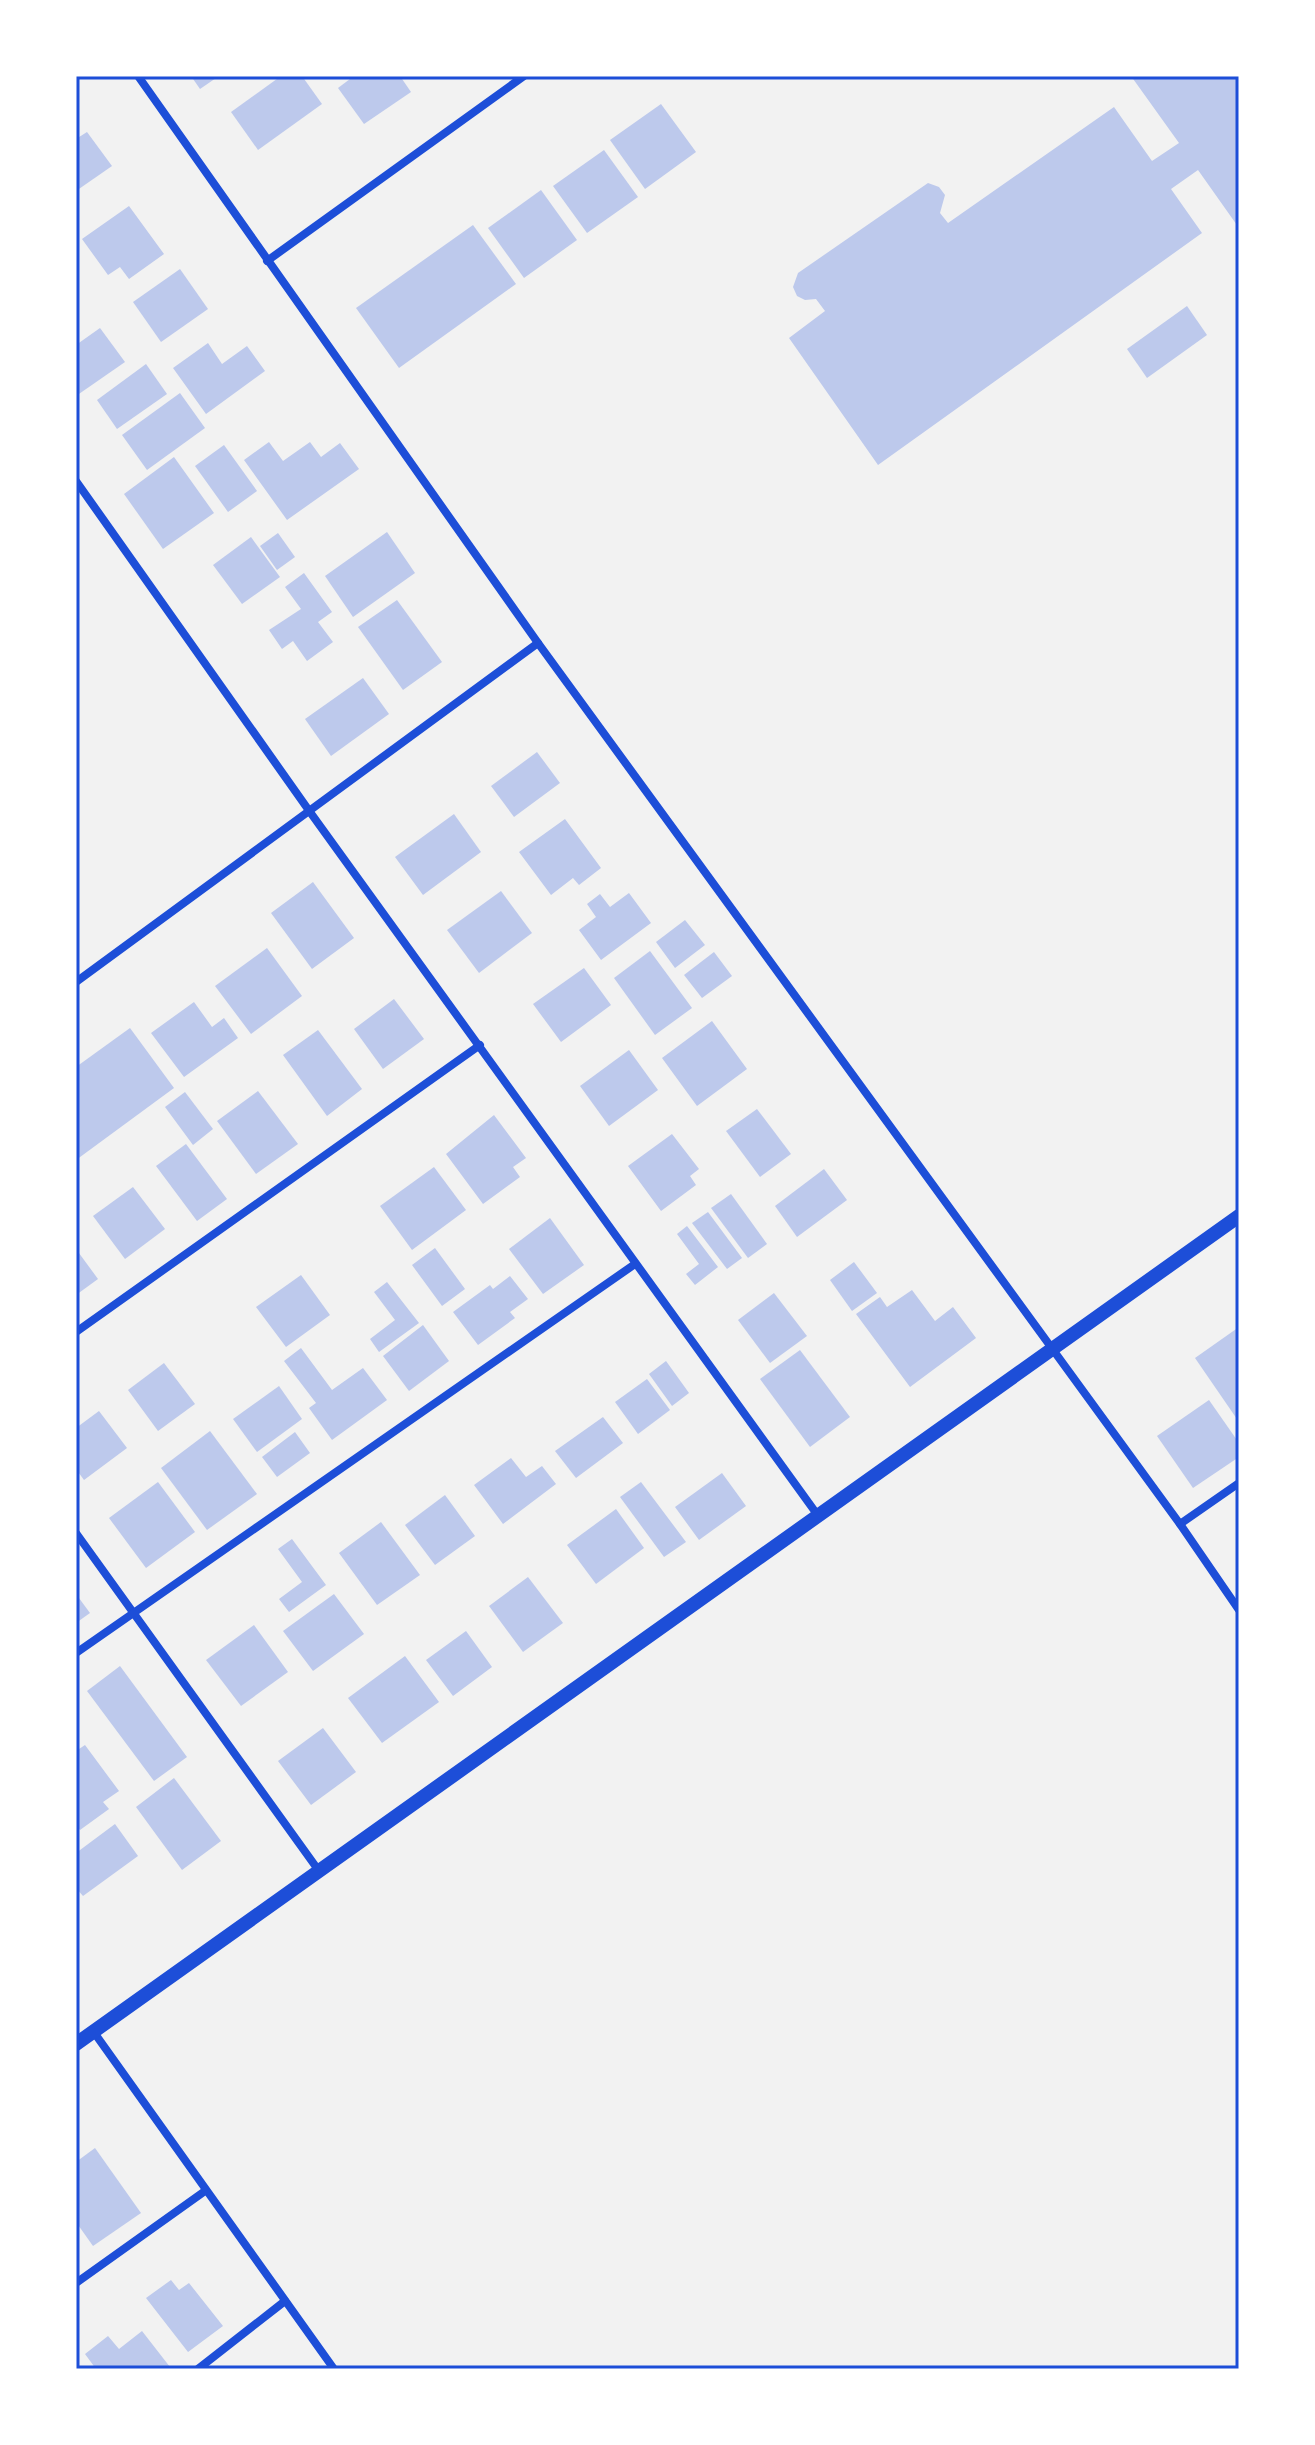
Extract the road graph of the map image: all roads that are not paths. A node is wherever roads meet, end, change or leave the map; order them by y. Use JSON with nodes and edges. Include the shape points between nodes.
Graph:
{"nodes":[{"id":1,"x":138,"y":76,"type":"edge"},
{"id":2,"x":524,"y":76,"type":"edge"},
{"id":3,"x":267,"y":261,"type":"junction"},
{"id":4,"x":76,"y":481,"type":"edge"},
{"id":5,"x":538,"y":643,"type":"junction"},
{"id":6,"x":310,"y":812,"type":"junction"},
{"id":7,"x":76,"y":982,"type":"edge"},
{"id":8,"x":480,"y":1045,"type":"junction"},
{"id":9,"x":1239,"y":1216,"type":"edge"},
{"id":10,"x":635,"y":1264,"type":"junction"},
{"id":11,"x":76,"y":1332,"type":"edge"},
{"id":12,"x":1052,"y":1349,"type":"junction"},
{"id":13,"x":1239,"y":1483,"type":"edge"},
{"id":14,"x":819,"y":1517,"type":"junction"},
{"id":15,"x":1180,"y":1524,"type":"junction"},
{"id":16,"x":76,"y":1533,"type":"edge"},
{"id":17,"x":1239,"y":1610,"type":"edge"},
{"id":18,"x":134,"y":1612,"type":"junction"},
{"id":19,"x":76,"y":1653,"type":"edge"},
{"id":20,"x":319,"y":1871,"type":"junction"},
{"id":21,"x":93,"y":2031,"type":"junction"},
{"id":22,"x":76,"y":2044,"type":"edge"},
{"id":23,"x":205,"y":2191,"type":"junction"},
{"id":24,"x":76,"y":2283,"type":"edge"},
{"id":25,"x":285,"y":2301,"type":"junction"},
{"id":26,"x":198,"y":2369,"type":"edge"},
{"id":27,"x":334,"y":2369,"type":"edge"}],
"edges":[{"from":1,"to":3,"type":"street"},
{"from":2,"to":3,"type":"street"},
{"from":3,"to":5,"type":"street"},
{"from":4,"to":6,"type":"street"},
{"from":5,"to":6,"type":"street"},
{"from":5,"to":12,"type":"street"},
{"from":6,"to":7,"type":"street"},
{"from":6,"to":8,"type":"street"},
{"from":8,"to":10,"type":"street"},
{"from":8,"to":11,"type":"street"},
{"from":9,"to":12,"type":"street"},
{"from":10,"to":14,"type":"street"},
{"from":10,"to":18,"type":"street"},
{"from":12,"to":14,"type":"street"},
{"from":12,"to":15,"type":"street"},
{"from":13,"to":15,"type":"street"},
{"from":14,"to":20,"type":"street"},
{"from":15,"to":17,"type":"street"},
{"from":16,"to":18,"type":"street"},
{"from":18,"to":19,"type":"street"},
{"from":18,"to":20,"type":"street"},
{"from":20,"to":21,"type":"street"},
{"from":21,"to":22,"type":"street"},
{"from":21,"to":23,"type":"street"},
{"from":23,"to":24,"type":"street"},
{"from":23,"to":25,"type":"street"},
{"from":25,"to":26,"type":"street"},
{"from":25,"to":27,"type":"street"}]}
